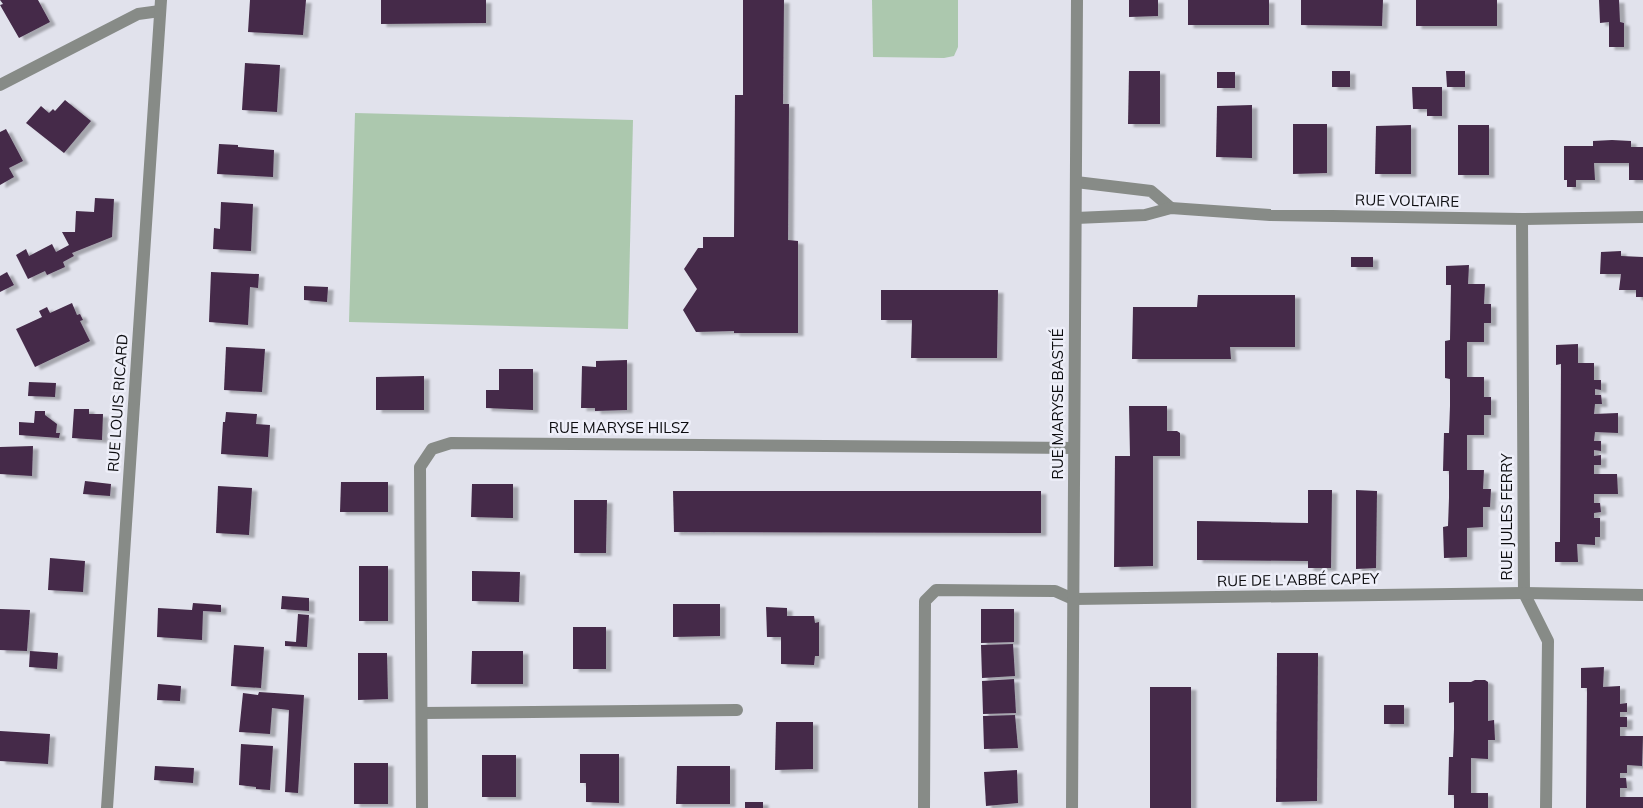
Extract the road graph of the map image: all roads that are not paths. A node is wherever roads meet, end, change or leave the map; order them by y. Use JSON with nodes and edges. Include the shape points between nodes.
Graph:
{"nodes":[{"id":1,"x":1077,"y":0,"type":"edge"},
{"id":2,"x":161,"y":6,"type":"edge"},
{"id":3,"x":0,"y":85,"type":"edge"},
{"id":4,"x":1076,"y":182,"type":"junction"},
{"id":5,"x":1171,"y":208,"type":"junction"},
{"id":6,"x":1643,"y":217,"type":"edge"},
{"id":7,"x":1076,"y":218,"type":"junction"},
{"id":8,"x":1522,"y":219,"type":"junction"},
{"id":9,"x":1074,"y":448,"type":"junction"},
{"id":10,"x":1524,"y":593,"type":"junction"},
{"id":11,"x":1643,"y":595,"type":"edge"},
{"id":12,"x":1073,"y":599,"type":"junction"},
{"id":13,"x":737,"y":710,"type":"dead end"},
{"id":14,"x":422,"y":713,"type":"junction"},
{"id":15,"x":108,"y":808,"type":"edge"},
{"id":16,"x":422,"y":808,"type":"edge"},
{"id":17,"x":924,"y":808,"type":"edge"},
{"id":18,"x":1072,"y":808,"type":"edge"},
{"id":19,"x":1546,"y":808,"type":"edge"}],
"edges":[{"from":1,"to":4,"type":"street","name":"RUE MARYSE BASTIÉ"},
{"from":2,"to":3,"type":"street","via":[[138,14]]},
{"from":2,"to":15,"type":"street","name":"RUE LOUIS RICARD"},
{"from":4,"to":5,"type":"street","via":[[1151,191]]},
{"from":4,"to":7,"type":"street","name":"RUE MARYSE BASTIÉ"},
{"from":5,"to":7,"type":"street","name":"RUE VOLTAIRE","via":[[1145,215]]},
{"from":5,"to":8,"type":"street","name":"RUE VOLTAIRE","via":[[1270,215]]},
{"from":6,"to":8,"type":"street","name":"RUE VOLTAIRE"},
{"from":7,"to":9,"type":"street","name":"RUE MARYSE BASTIÉ"},
{"from":8,"to":10,"type":"street","name":"RUE JULES FERRY"},
{"from":9,"to":12,"type":"street","name":"RUE MARYSE BASTIÉ"},
{"from":9,"to":14,"type":"street","name":"RUE MARYSE HILSZ","via":[[451,443],[432,449],[420,467]]},
{"from":10,"to":11,"type":"street","name":"RUE DE L'ABBÉ CAPEY"},
{"from":10,"to":12,"type":"street","name":"RUE DE L'ABBÉ CAPEY"},
{"from":10,"to":19,"type":"street","name":"RUE JULES FERRY","via":[[1548,640]]},
{"from":12,"to":17,"type":"street","name":"RUE DE L'ABBÉ CAPEY","via":[[1055,591],[936,590],[924,601]]},
{"from":12,"to":18,"type":"street","name":"RUE MARYSE BASTIÉ"},
{"from":13,"to":14,"type":"street"},
{"from":14,"to":16,"type":"street","name":"RUE MARYSE HILSZ"}]}
